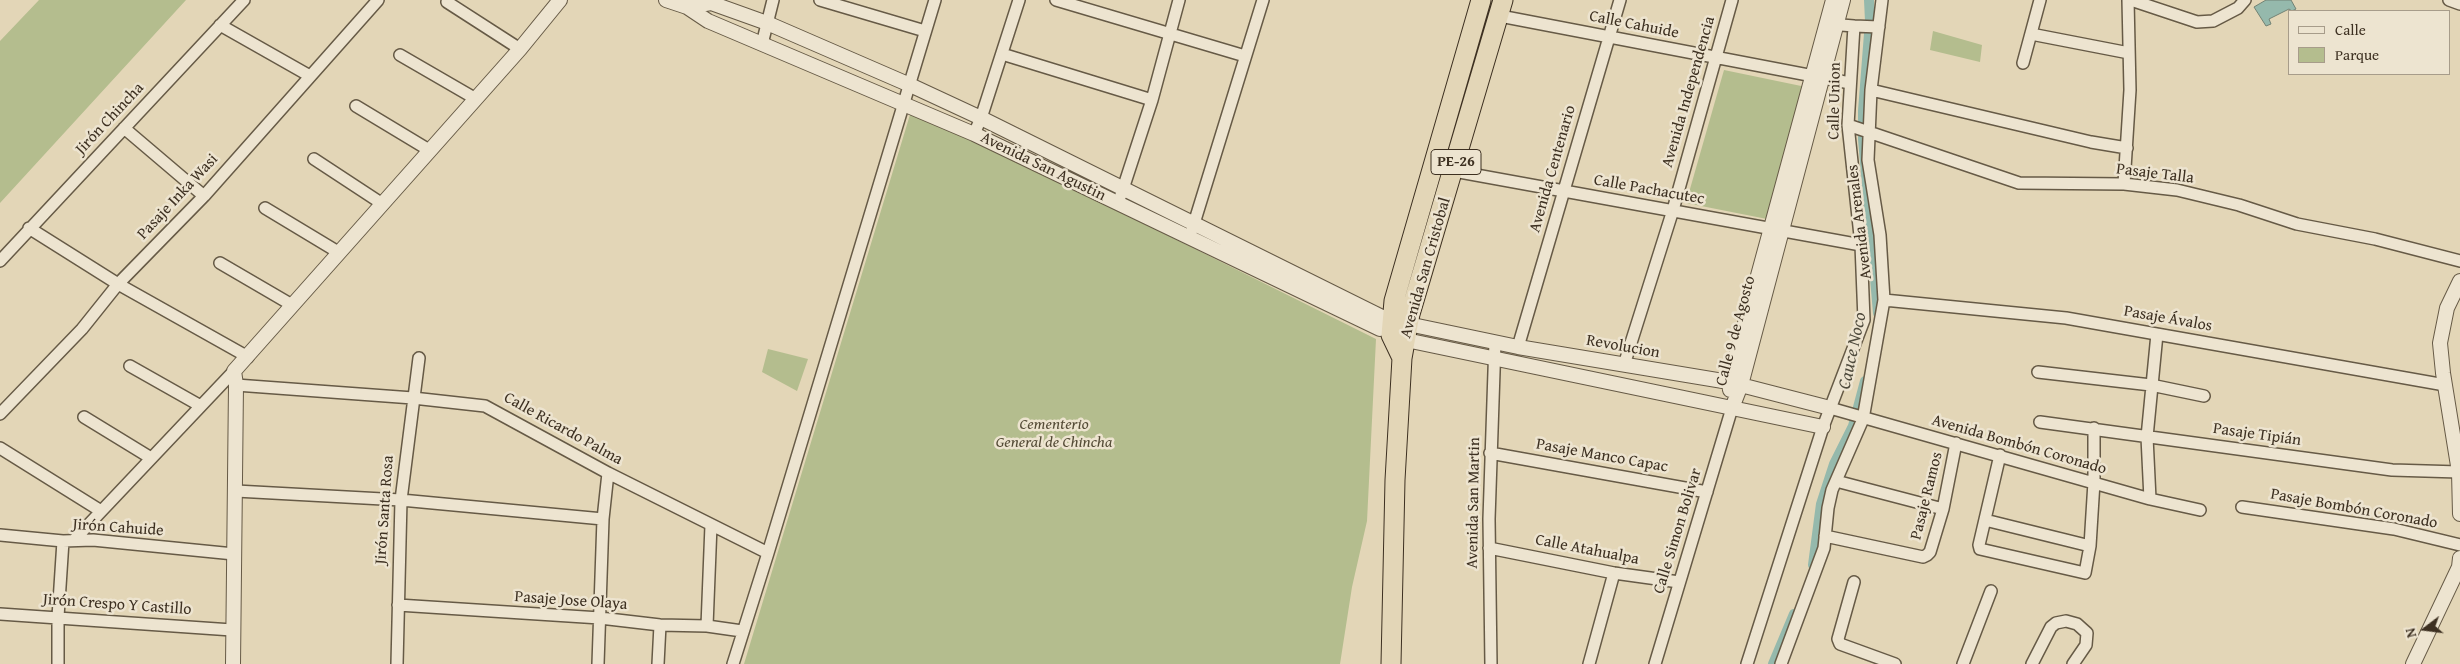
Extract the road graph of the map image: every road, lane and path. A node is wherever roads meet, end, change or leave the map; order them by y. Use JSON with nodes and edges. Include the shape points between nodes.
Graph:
{"nodes":[{"id":1,"x":244,"y":0,"type":"edge"},
{"id":2,"x":378,"y":0,"type":"edge"},
{"id":3,"x":560,"y":0,"type":"edge"},
{"id":4,"x":666,"y":0,"type":"edge"},
{"id":5,"x":773,"y":0,"type":"edge"},
{"id":6,"x":820,"y":0,"type":"edge"},
{"id":7,"x":935,"y":0,"type":"edge"},
{"id":8,"x":1018,"y":0,"type":"edge"},
{"id":9,"x":1056,"y":0,"type":"edge"},
{"id":10,"x":1180,"y":0,"type":"edge"},
{"id":11,"x":1263,"y":0,"type":"edge"},
{"id":12,"x":1481,"y":0,"type":"edge"},
{"id":13,"x":1620,"y":0,"type":"edge"},
{"id":14,"x":1732,"y":0,"type":"edge"},
{"id":15,"x":1833,"y":0,"type":"edge"},
{"id":16,"x":1843,"y":0,"type":"edge"},
{"id":17,"x":1882,"y":0,"type":"edge"},
{"id":18,"x":2040,"y":0,"type":"edge"},
{"id":19,"x":2130,"y":0,"type":"edge"},
{"id":20,"x":2245,"y":0,"type":"edge"},
{"id":21,"x":447,"y":2,"type":"dead end"},
{"id":22,"x":712,"y":2,"type":"edge"},
{"id":23,"x":687,"y":7,"type":"junction"},
{"id":24,"x":1501,"y":8,"type":"edge"},
{"id":25,"x":708,"y":21,"type":"junction"},
{"id":26,"x":767,"y":23,"type":"junction"},
{"id":27,"x":1831,"y":24,"type":"junction"},
{"id":28,"x":220,"y":25,"type":"junction"},
{"id":29,"x":1857,"y":26,"type":"junction"},
{"id":30,"x":1876,"y":27,"type":"junction"},
{"id":31,"x":925,"y":31,"type":"junction"},
{"id":32,"x":1170,"y":34,"type":"junction"},
{"id":33,"x":2031,"y":34,"type":"junction"},
{"id":34,"x":1609,"y":37,"type":"junction"},
{"id":35,"x":1469,"y":43,"type":"junction"},
{"id":36,"x":762,"y":44,"type":"junction"},
{"id":37,"x":1490,"y":47,"type":"junction"},
{"id":38,"x":520,"y":49,"type":"junction"},
{"id":39,"x":2129,"y":52,"type":"junction"},
{"id":40,"x":400,"y":54,"type":"dead end"},
{"id":41,"x":1002,"y":54,"type":"junction"},
{"id":42,"x":1245,"y":56,"type":"junction"},
{"id":43,"x":1715,"y":57,"type":"junction"},
{"id":44,"x":2023,"y":63,"type":"dead end"},
{"id":45,"x":1817,"y":75,"type":"junction"},
{"id":46,"x":310,"y":76,"type":"junction"},
{"id":47,"x":1850,"y":83,"type":"junction"},
{"id":48,"x":910,"y":86,"type":"junction"},
{"id":49,"x":1871,"y":90,"type":"junction"},
{"id":50,"x":476,"y":99,"type":"junction"},
{"id":51,"x":1152,"y":100,"type":"junction"},
{"id":52,"x":905,"y":104,"type":"junction"},
{"id":53,"x":356,"y":106,"type":"dead end"},
{"id":54,"x":982,"y":118,"type":"junction"},
{"id":55,"x":124,"y":128,"type":"junction"},
{"id":56,"x":1861,"y":129,"type":"junction"},
{"id":57,"x":974,"y":134,"type":"junction"},
{"id":58,"x":2127,"y":148,"type":"junction"},
{"id":59,"x":429,"y":150,"type":"junction"},
{"id":60,"x":314,"y":159,"type":"dead end"},
{"id":61,"x":1432,"y":167,"type":"junction"},
{"id":62,"x":1454,"y":171,"type":"junction"},
{"id":63,"x":2124,"y":184,"type":"junction"},
{"id":64,"x":1123,"y":189,"type":"junction"},
{"id":65,"x":1564,"y":191,"type":"junction"},
{"id":66,"x":204,"y":196,"type":"junction"},
{"id":67,"x":381,"y":204,"type":"junction"},
{"id":68,"x":1118,"y":204,"type":"junction"},
{"id":69,"x":265,"y":208,"type":"dead end"},
{"id":70,"x":1673,"y":210,"type":"junction"},
{"id":71,"x":1194,"y":225,"type":"junction"},
{"id":72,"x":29,"y":228,"type":"junction"},
{"id":73,"x":1776,"y":229,"type":"junction"},
{"id":74,"x":1189,"y":239,"type":"junction"},
{"id":75,"x":1861,"y":245,"type":"junction"},
{"id":76,"x":338,"y":252,"type":"junction"},
{"id":77,"x":0,"y":261,"type":"edge"},
{"id":78,"x":2460,"y":262,"type":"edge"},
{"id":79,"x":220,"y":263,"type":"dead end"},
{"id":80,"x":2460,"y":281,"type":"edge"},
{"id":81,"x":118,"y":284,"type":"junction"},
{"id":82,"x":1884,"y":300,"type":"junction"},
{"id":83,"x":292,"y":305,"type":"junction"},
{"id":84,"x":1395,"y":332,"type":"junction"},
{"id":85,"x":2157,"y":334,"type":"junction"},
{"id":86,"x":1495,"y":342,"type":"junction"},
{"id":87,"x":1518,"y":347,"type":"junction"},
{"id":88,"x":248,"y":357,"type":"junction"},
{"id":89,"x":419,"y":358,"type":"dead end"},
{"id":90,"x":1494,"y":358,"type":"junction"},
{"id":91,"x":1624,"y":365,"type":"junction"},
{"id":92,"x":130,"y":366,"type":"dead end"},
{"id":93,"x":234,"y":370,"type":"junction"},
{"id":94,"x":2038,"y":372,"type":"dead end"},
{"id":95,"x":1735,"y":384,"type":"junction"},
{"id":96,"x":236,"y":385,"type":"junction"},
{"id":97,"x":2151,"y":385,"type":"junction"},
{"id":98,"x":2445,"y":385,"type":"junction"},
{"id":99,"x":2204,"y":396,"type":"dead end"},
{"id":100,"x":413,"y":398,"type":"junction"},
{"id":101,"x":199,"y":405,"type":"junction"},
{"id":102,"x":1732,"y":408,"type":"junction"},
{"id":103,"x":1830,"y":408,"type":"junction"},
{"id":104,"x":0,"y":414,"type":"edge"},
{"id":105,"x":84,"y":417,"type":"dead end"},
{"id":106,"x":1862,"y":418,"type":"junction"},
{"id":107,"x":2046,"y":422,"type":"dead end"},
{"id":108,"x":1823,"y":427,"type":"junction"},
{"id":109,"x":2094,"y":428,"type":"junction"},
{"id":110,"x":2147,"y":437,"type":"junction"},
{"id":111,"x":1956,"y":444,"type":"junction"},
{"id":112,"x":0,"y":448,"type":"edge"},
{"id":113,"x":1490,"y":453,"type":"junction"},
{"id":114,"x":2000,"y":455,"type":"junction"},
{"id":115,"x":151,"y":458,"type":"junction"},
{"id":116,"x":2459,"y":472,"type":"edge"},
{"id":117,"x":608,"y":473,"type":"junction"},
{"id":118,"x":1836,"y":481,"type":"junction"},
{"id":119,"x":2094,"y":482,"type":"junction"},
{"id":120,"x":236,"y":491,"type":"junction"},
{"id":121,"x":1707,"y":492,"type":"junction"},
{"id":122,"x":2150,"y":499,"type":"junction"},
{"id":123,"x":401,"y":500,"type":"junction"},
{"id":124,"x":2242,"y":507,"type":"dead end"},
{"id":125,"x":1943,"y":509,"type":"junction"},
{"id":126,"x":102,"y":510,"type":"junction"},
{"id":127,"x":2200,"y":510,"type":"dead end"},
{"id":128,"x":2460,"y":514,"type":"edge"},
{"id":129,"x":603,"y":519,"type":"junction"},
{"id":130,"x":1985,"y":520,"type":"junction"},
{"id":131,"x":711,"y":525,"type":"junction"},
{"id":132,"x":0,"y":534,"type":"edge"},
{"id":133,"x":1825,"y":536,"type":"junction"},
{"id":134,"x":68,"y":540,"type":"junction"},
{"id":135,"x":2460,"y":545,"type":"edge"},
{"id":136,"x":2090,"y":546,"type":"junction"},
{"id":137,"x":1489,"y":548,"type":"junction"},
{"id":138,"x":768,"y":553,"type":"junction"},
{"id":139,"x":234,"y":554,"type":"junction"},
{"id":140,"x":2460,"y":565,"type":"edge"},
{"id":141,"x":1614,"y":573,"type":"junction"},
{"id":142,"x":1679,"y":582,"type":"junction"},
{"id":143,"x":1854,"y":582,"type":"dead end"},
{"id":144,"x":1990,"y":591,"type":"dead end"},
{"id":145,"x":398,"y":605,"type":"junction"},
{"id":146,"x":0,"y":614,"type":"edge"},
{"id":147,"x":58,"y":617,"type":"junction"},
{"id":148,"x":600,"y":618,"type":"junction"},
{"id":149,"x":660,"y":625,"type":"junction"},
{"id":150,"x":707,"y":626,"type":"junction"},
{"id":151,"x":232,"y":630,"type":"junction"},
{"id":152,"x":742,"y":631,"type":"junction"},
{"id":153,"x":58,"y":664,"type":"edge"},
{"id":154,"x":233,"y":664,"type":"edge"},
{"id":155,"x":397,"y":664,"type":"edge"},
{"id":156,"x":598,"y":664,"type":"edge"},
{"id":157,"x":658,"y":664,"type":"edge"},
{"id":158,"x":732,"y":664,"type":"edge"},
{"id":159,"x":1391,"y":664,"type":"edge"},
{"id":160,"x":1491,"y":664,"type":"edge"},
{"id":161,"x":1590,"y":664,"type":"edge"},
{"id":162,"x":1655,"y":664,"type":"edge"},
{"id":163,"x":1747,"y":664,"type":"edge"},
{"id":164,"x":1781,"y":664,"type":"edge"},
{"id":165,"x":1895,"y":664,"type":"edge"},
{"id":166,"x":1963,"y":664,"type":"edge"},
{"id":167,"x":2032,"y":664,"type":"edge"},
{"id":168,"x":2073,"y":664,"type":"edge"},
{"id":169,"x":2413,"y":664,"type":"edge"}],
"edges":[{"from":1,"to":28,"type":"street","name":"Jirón Chincha"},
{"from":2,"to":46,"type":"street","name":"Pasaje Inka Wasi"},
{"from":3,"to":38,"type":"street"},
{"from":4,"to":23,"type":"street","name":"Avenida San Agustin"},
{"from":5,"to":26,"type":"street"},
{"from":6,"to":31,"type":"street"},
{"from":7,"to":31,"type":"street"},
{"from":8,"to":41,"type":"street"},
{"from":9,"to":32,"type":"street"},
{"from":10,"to":32,"type":"street"},
{"from":11,"to":42,"type":"street"},
{"from":12,"to":35,"type":"highway"},
{"from":13,"to":34,"type":"street","name":"Avenida Centenario"},
{"from":14,"to":43,"type":"street","name":"Avenida Independencia"},
{"from":15,"to":27,"type":"street","name":"Calle 9 de Agosto"},
{"from":16,"to":27,"type":"street","name":"Calle 9 de Agosto"},
{"from":17,"to":30,"type":"street","name":"Avenida Arenales"},
{"from":18,"to":33,"type":"street"},
{"from":19,"to":20,"type":"street","via":[[2197,22],[2213,21],[2238,8]]},
{"from":19,"to":39,"type":"street"},
{"from":21,"to":38,"type":"street"},
{"from":22,"to":23,"type":"street"},
{"from":22,"to":25,"type":"street"},
{"from":22,"to":26,"type":"street","name":"Avenida San Agustin"},
{"from":23,"to":25,"type":"street","name":"Avenida San Agustin"},
{"from":24,"to":34,"type":"street","name":"Calle Cahuide"},
{"from":24,"to":37,"type":"highway","name":"Avenida San Cristobal","number":"PE-26"},
{"from":25,"to":36,"type":"street","name":"Avenida San Agustin"},
{"from":26,"to":36,"type":"street"},
{"from":26,"to":48,"type":"street","name":"Avenida San Agustin"},
{"from":27,"to":29,"type":"street"},
{"from":27,"to":45,"type":"street","name":"Calle 9 de Agosto"},
{"from":28,"to":46,"type":"street"},
{"from":28,"to":55,"type":"street","name":"Jirón Chincha"},
{"from":29,"to":30,"type":"street"},
{"from":29,"to":47,"type":"street","name":"Calle Union"},
{"from":30,"to":49,"type":"street","name":"Avenida Arenales"},
{"from":31,"to":48,"type":"street"},
{"from":32,"to":42,"type":"street"},
{"from":32,"to":51,"type":"street"},
{"from":33,"to":39,"type":"street"},
{"from":33,"to":44,"type":"street"},
{"from":34,"to":43,"type":"street","name":"Calle Cahuide"},
{"from":34,"to":65,"type":"street","name":"Avenida Centenario"},
{"from":35,"to":37,"type":"highway"},
{"from":35,"to":61,"type":"highway"},
{"from":36,"to":52,"type":"street","name":"Avenida San Agustin"},
{"from":37,"to":62,"type":"highway","name":"Avenida San Cristobal","number":"PE-26"},
{"from":38,"to":50,"type":"street"},
{"from":39,"to":58,"type":"street"},
{"from":40,"to":50,"type":"street"},
{"from":41,"to":51,"type":"street"},
{"from":41,"to":54,"type":"street"},
{"from":42,"to":71,"type":"street"},
{"from":43,"to":45,"type":"street","name":"Calle Cahuide"},
{"from":43,"to":70,"type":"street","name":"Avenida Independencia"},
{"from":45,"to":47,"type":"street","name":"Calle Cahuide"},
{"from":45,"to":73,"type":"street","name":"Calle 9 de Agosto"},
{"from":46,"to":66,"type":"street","name":"Pasaje Inka Wasi"},
{"from":47,"to":56,"type":"street","name":"Calle Union"},
{"from":48,"to":52,"type":"street"},
{"from":48,"to":54,"type":"street","name":"Avenida San Agustin"},
{"from":49,"to":56,"type":"street","name":"Avenida Arenales"},
{"from":49,"to":58,"type":"street"},
{"from":50,"to":59,"type":"street"},
{"from":51,"to":64,"type":"street"},
{"from":52,"to":57,"type":"street","name":"Avenida San Agustin"},
{"from":52,"to":138,"type":"street"},
{"from":53,"to":59,"type":"street"},
{"from":54,"to":57,"type":"street"},
{"from":54,"to":64,"type":"street","name":"Avenida San Agustin"},
{"from":55,"to":66,"type":"street"},
{"from":55,"to":72,"type":"street","name":"Jirón Chincha"},
{"from":56,"to":63,"type":"street","name":"Pasaje Talla","via":[[2019,183]]},
{"from":56,"to":75,"type":"street","name":"Calle Union"},
{"from":56,"to":82,"type":"street","name":"Avenida Arenales","via":[[1880,235]]},
{"from":57,"to":68,"type":"street","name":"Avenida San Agustin"},
{"from":58,"to":63,"type":"street"},
{"from":59,"to":67,"type":"street"},
{"from":60,"to":67,"type":"street"},
{"from":61,"to":62,"type":"street","name":"Calle Pachacutec"},
{"from":61,"to":84,"type":"highway","via":[[1394,301]]},
{"from":62,"to":65,"type":"street","name":"Calle Pachacutec"},
{"from":62,"to":84,"type":"highway","name":"Avenida San Cristobal","number":"PE-26"},
{"from":63,"to":78,"type":"street","name":"Pasaje Talla","via":[[2186,192],[2297,224],[2375,239]]},
{"from":64,"to":68,"type":"street"},
{"from":64,"to":71,"type":"street","name":"Avenida San Agustin"},
{"from":65,"to":70,"type":"street","name":"Calle Pachacutec"},
{"from":65,"to":87,"type":"street","name":"Avenida Centenario"},
{"from":66,"to":81,"type":"street","name":"Pasaje Inka Wasi"},
{"from":67,"to":76,"type":"street"},
{"from":68,"to":74,"type":"street","name":"Avenida San Agustin"},
{"from":69,"to":76,"type":"street"},
{"from":70,"to":73,"type":"street","name":"Calle Pachacutec"},
{"from":70,"to":91,"type":"street","name":"Avenida Independencia"},
{"from":71,"to":74,"type":"street"},
{"from":71,"to":84,"type":"street","name":"Avenida San Agustin"},
{"from":72,"to":77,"type":"street","name":"Jirón Chincha"},
{"from":72,"to":81,"type":"street"},
{"from":73,"to":75,"type":"street","name":"Calle Pachacutec"},
{"from":73,"to":95,"type":"street","name":"Calle 9 de Agosto"},
{"from":74,"to":84,"type":"street","name":"Avenida San Agustin"},
{"from":75,"to":103,"type":"street","name":"Calle Union","via":[[1864,320]]},
{"from":76,"to":83,"type":"street"},
{"from":79,"to":83,"type":"street"},
{"from":80,"to":98,"type":"street","via":[[2447,308],[2440,343]]},
{"from":81,"to":88,"type":"street"},
{"from":81,"to":104,"type":"street","name":"Pasaje Inka Wasi","via":[[82,328]]},
{"from":82,"to":85,"type":"street","name":"Pasaje Ávalos","via":[[2066,318]]},
{"from":82,"to":106,"type":"street","name":"Avenida Arenales"},
{"from":83,"to":88,"type":"street"},
{"from":84,"to":86,"type":"street","name":"Revolucion"},
{"from":84,"to":90,"type":"street"},
{"from":84,"to":159,"type":"highway","name":"Avenida San Cristobal","number":"PE-26"},
{"from":85,"to":97,"type":"street"},
{"from":85,"to":98,"type":"street","name":"Pasaje Ávalos"},
{"from":86,"to":87,"type":"street","name":"Revolucion"},
{"from":86,"to":90,"type":"street","name":"Avenida San Martin"},
{"from":87,"to":91,"type":"street","name":"Revolucion"},
{"from":88,"to":93,"type":"street"},
{"from":89,"to":100,"type":"street","name":"Jirón Santa Rosa"},
{"from":90,"to":102,"type":"street"},
{"from":90,"to":113,"type":"street","name":"Avenida San Martin"},
{"from":91,"to":95,"type":"street","name":"Revolucion"},
{"from":92,"to":101,"type":"street"},
{"from":93,"to":96,"type":"street"},
{"from":93,"to":101,"type":"street"},
{"from":94,"to":97,"type":"street"},
{"from":95,"to":102,"type":"street","name":"Calle 9 de Agosto"},
{"from":95,"to":103,"type":"street","name":"Revolucion"},
{"from":96,"to":100,"type":"street","name":"Calle Ricardo Palma"},
{"from":96,"to":120,"type":"street"},
{"from":97,"to":99,"type":"street"},
{"from":97,"to":110,"type":"street"},
{"from":98,"to":116,"type":"street"},
{"from":100,"to":117,"type":"street","name":"Calle Ricardo Palma","via":[[493,409]]},
{"from":100,"to":123,"type":"street","name":"Jirón Santa Rosa"},
{"from":101,"to":115,"type":"street"},
{"from":102,"to":108,"type":"street"},
{"from":102,"to":121,"type":"street","name":"Calle Simon Bolivar"},
{"from":103,"to":106,"type":"street","name":"Avenida Bombón Coronado"},
{"from":103,"to":108,"type":"street"},
{"from":105,"to":115,"type":"street"},
{"from":106,"to":111,"type":"street","name":"Avenida Bombón Coronado"},
{"from":106,"to":118,"type":"street","name":"Avenida Arenales"},
{"from":107,"to":109,"type":"street","name":"Pasaje Tipián"},
{"from":108,"to":163,"type":"street"},
{"from":109,"to":110,"type":"street","name":"Pasaje Tipián"},
{"from":109,"to":119,"type":"street"},
{"from":110,"to":116,"type":"street","name":"Pasaje Tipián","via":[[2392,470]]},
{"from":110,"to":122,"type":"street"},
{"from":111,"to":114,"type":"street","name":"Avenida Bombón Coronado"},
{"from":111,"to":125,"type":"street","name":"Pasaje Ramos"},
{"from":112,"to":126,"type":"street"},
{"from":113,"to":121,"type":"street","name":"Pasaje Manco Capac"},
{"from":113,"to":137,"type":"street","name":"Avenida San Martin"},
{"from":114,"to":119,"type":"street","name":"Avenida Bombón Coronado"},
{"from":114,"to":130,"type":"street"},
{"from":115,"to":126,"type":"street"},
{"from":116,"to":128,"type":"street"},
{"from":117,"to":129,"type":"street"},
{"from":117,"to":131,"type":"street","name":"Calle Ricardo Palma"},
{"from":118,"to":125,"type":"street"},
{"from":118,"to":133,"type":"street","name":"Avenida Arenales","via":[[1828,508]]},
{"from":119,"to":122,"type":"street","name":"Avenida Bombón Coronado"},
{"from":119,"to":136,"type":"street"},
{"from":120,"to":123,"type":"street"},
{"from":120,"to":139,"type":"street"},
{"from":121,"to":142,"type":"street","name":"Calle Simon Bolivar"},
{"from":122,"to":127,"type":"street","name":"Avenida Bombón Coronado"},
{"from":123,"to":129,"type":"street"},
{"from":123,"to":145,"type":"street","name":"Jirón Santa Rosa"},
{"from":124,"to":135,"type":"street","name":"Pasaje Bombón Coronado","via":[[2394,530]]},
{"from":125,"to":133,"type":"street","name":"Pasaje Ramos","via":[[1930,552],[1923,557]]},
{"from":126,"to":134,"type":"street"},
{"from":129,"to":148,"type":"street"},
{"from":130,"to":136,"type":"street"},
{"from":130,"to":136,"type":"street","via":[[1979,546],[1982,551],[2082,574],[2086,570]]},
{"from":131,"to":138,"type":"street","name":"Calle Ricardo Palma"},
{"from":131,"to":150,"type":"street"},
{"from":132,"to":134,"type":"street","name":"Jirón Cahuide"},
{"from":133,"to":164,"type":"street","name":"Avenida Arenales","via":[[1819,567]]},
{"from":134,"to":139,"type":"street","name":"Jirón Cahuide"},
{"from":134,"to":147,"type":"street"},
{"from":137,"to":141,"type":"street","name":"Calle Atahualpa"},
{"from":137,"to":160,"type":"street","name":"Avenida San Martin"},
{"from":138,"to":152,"type":"street"},
{"from":139,"to":151,"type":"street"},
{"from":140,"to":169,"type":"street"},
{"from":141,"to":142,"type":"street","name":"Calle Atahualpa"},
{"from":141,"to":161,"type":"street"},
{"from":142,"to":162,"type":"street","name":"Calle Simon Bolivar"},
{"from":143,"to":165,"type":"street","via":[[1838,639],[1840,644]]},
{"from":144,"to":166,"type":"street"},
{"from":145,"to":148,"type":"street","name":"Pasaje Jose Olaya"},
{"from":145,"to":155,"type":"street","name":"Jirón Santa Rosa"},
{"from":146,"to":147,"type":"street","name":"Jirón Crespo Y Castillo"},
{"from":147,"to":151,"type":"street","name":"Jirón Crespo Y Castillo"},
{"from":147,"to":153,"type":"street"},
{"from":148,"to":149,"type":"street","name":"Pasaje Jose Olaya"},
{"from":148,"to":156,"type":"street"},
{"from":149,"to":150,"type":"street","name":"Pasaje Jose Olaya"},
{"from":149,"to":157,"type":"street"},
{"from":150,"to":152,"type":"street","name":"Pasaje Jose Olaya"},
{"from":151,"to":154,"type":"street"},
{"from":152,"to":158,"type":"street"},
{"from":167,"to":168,"type":"street","via":[[2051,627],[2066,621],[2087,633],[2086,645]]}]}
